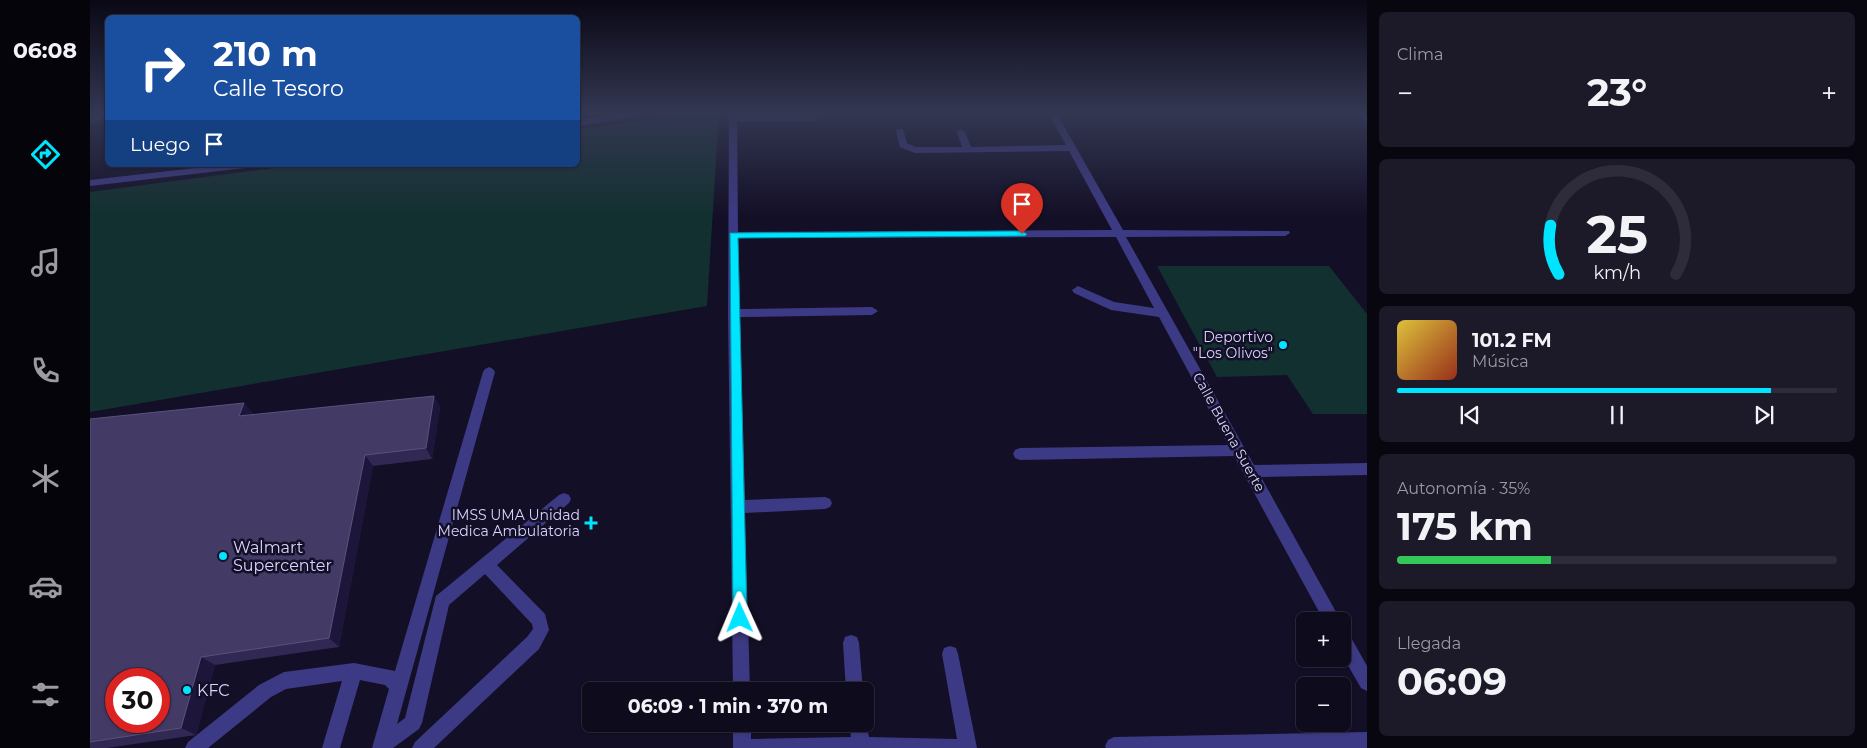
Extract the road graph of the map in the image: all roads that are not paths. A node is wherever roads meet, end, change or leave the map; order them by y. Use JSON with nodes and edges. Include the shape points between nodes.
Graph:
{"nodes":[{"id":1,"x":733,"y":147,"type":"edge"},
{"id":2,"x":906,"y":147,"type":"edge"},
{"id":3,"x":967,"y":148,"type":"joint"},
{"id":4,"x":1071,"y":148,"type":"joint"},
{"id":5,"x":177,"y":167,"type":"edge"},
{"id":6,"x":228,"y":167,"type":"edge"},
{"id":7,"x":90,"y":177,"type":"edge"},
{"id":8,"x":90,"y":183,"type":"edge"},
{"id":9,"x":1285,"y":233,"type":"dead end"},
{"id":10,"x":1118,"y":234,"type":"junction"},
{"id":11,"x":733,"y":235,"type":"junction"},
{"id":12,"x":1078,"y":290,"type":"dead end"},
{"id":13,"x":872,"y":311,"type":"dead end"},
{"id":14,"x":734,"y":313,"type":"junction"},
{"id":15,"x":1162,"y":313,"type":"junction"},
{"id":16,"x":489,"y":372,"type":"dead end"},
{"id":17,"x":1240,"y":450,"type":"junction"},
{"id":18,"x":1020,"y":454,"type":"dead end"},
{"id":19,"x":1367,"y":469,"type":"edge"},
{"id":20,"x":1250,"y":471,"type":"junction"},
{"id":21,"x":564,"y":499,"type":"dead end"},
{"id":22,"x":825,"y":504,"type":"dead end"},
{"id":23,"x":738,"y":507,"type":"junction"},
{"id":24,"x":486,"y":564,"type":"junction"},
{"id":25,"x":1328,"y":612,"type":"edge"},
{"id":26,"x":851,"y":643,"type":"dead end"},
{"id":27,"x":950,"y":654,"type":"dead end"},
{"id":28,"x":1351,"y":654,"type":"edge"},
{"id":29,"x":354,"y":671,"type":"junction"},
{"id":30,"x":741,"y":682,"type":"edge"},
{"id":31,"x":855,"y":682,"type":"edge"},
{"id":32,"x":1367,"y":682,"type":"edge"},
{"id":33,"x":400,"y":686,"type":"junction"},
{"id":34,"x":742,"y":732,"type":"edge"},
{"id":35,"x":859,"y":732,"type":"edge"},
{"id":36,"x":1367,"y":741,"type":"edge"},
{"id":37,"x":382,"y":746,"type":"edge"},
{"id":38,"x":1114,"y":746,"type":"dead end"},
{"id":39,"x":861,"y":747,"type":"edge"},
{"id":40,"x":194,"y":748,"type":"edge"},
{"id":41,"x":332,"y":748,"type":"edge"},
{"id":42,"x":421,"y":748,"type":"edge"},
{"id":43,"x":742,"y":748,"type":"edge"},
{"id":44,"x":748,"y":748,"type":"edge"},
{"id":45,"x":968,"y":748,"type":"edge"}],
"edges":[{"from":1,"to":11,"type":"street"},
{"from":2,"to":3,"type":"street"},
{"from":3,"to":4,"type":"street"},
{"from":4,"to":10,"type":"street","name":"Calle Buena Suerte"},
{"from":5,"to":7,"type":"street"},
{"from":6,"to":8,"type":"street"},
{"from":9,"to":10,"type":"street"},
{"from":10,"to":11,"type":"street"},
{"from":10,"to":15,"type":"street","name":"Calle Buena Suerte"},
{"from":11,"to":14,"type":"street"},
{"from":12,"to":15,"type":"street","via":[[1110,306]]},
{"from":13,"to":14,"type":"street"},
{"from":14,"to":23,"type":"street"},
{"from":15,"to":17,"type":"street","name":"Calle Buena Suerte"},
{"from":16,"to":33,"type":"street"},
{"from":17,"to":18,"type":"street"},
{"from":17,"to":20,"type":"street","name":"Calle Buena Suerte"},
{"from":19,"to":20,"type":"street"},
{"from":20,"to":25,"type":"street","name":"Calle Buena Suerte"},
{"from":21,"to":24,"type":"street"},
{"from":22,"to":23,"type":"street"},
{"from":23,"to":30,"type":"street"},
{"from":24,"to":37,"type":"street","via":[[442,601],[413,723]]},
{"from":24,"to":42,"type":"street","via":[[539,620],[541,630],[533,643]]},
{"from":26,"to":31,"type":"street"},
{"from":27,"to":45,"type":"street"},
{"from":28,"to":32,"type":"street"},
{"from":29,"to":33,"type":"street","via":[[389,677]]},
{"from":29,"to":40,"type":"street","via":[[276,684]]},
{"from":29,"to":41,"type":"street"},
{"from":33,"to":37,"type":"street"},
{"from":34,"to":43,"type":"street"},
{"from":35,"to":39,"type":"street"},
{"from":36,"to":38,"type":"street"},
{"from":39,"to":44,"type":"street"},
{"from":39,"to":45,"type":"street"}]}
